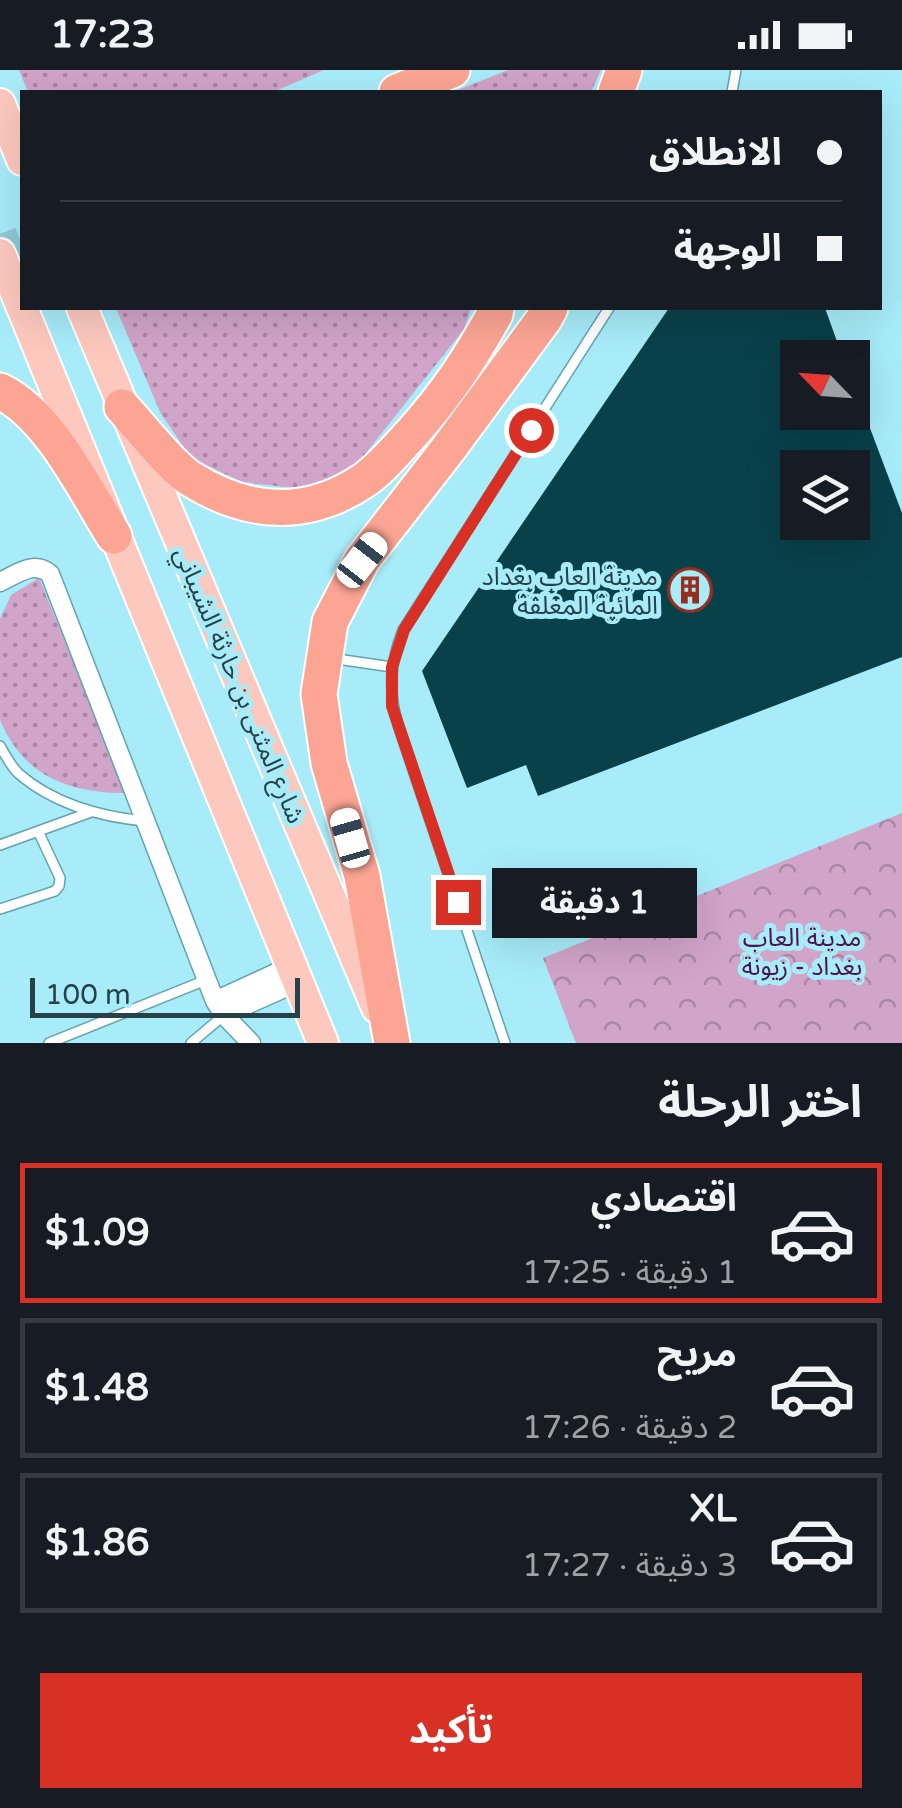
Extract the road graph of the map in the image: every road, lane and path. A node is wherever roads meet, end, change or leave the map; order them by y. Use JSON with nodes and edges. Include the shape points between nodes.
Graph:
{"nodes":[{"id":1,"x":452,"y":70,"type":"edge"},
{"id":2,"x":402,"y":90,"type":"edge"},
{"id":3,"x":0,"y":104,"type":"edge"},
{"id":4,"x":20,"y":155,"type":"edge"},
{"id":5,"x":0,"y":254,"type":"edge"},
{"id":6,"x":20,"y":304,"type":"edge"},
{"id":7,"x":23,"y":310,"type":"edge"},
{"id":8,"x":83,"y":310,"type":"edge"},
{"id":9,"x":495,"y":310,"type":"edge"},
{"id":10,"x":549,"y":310,"type":"edge"},
{"id":11,"x":609,"y":310,"type":"edge"},
{"id":12,"x":0,"y":391,"type":"edge"},
{"id":13,"x":117,"y":395,"type":"junction"},
{"id":14,"x":114,"y":536,"type":"junction"},
{"id":15,"x":0,"y":582,"type":"edge"},
{"id":16,"x":325,"y":658,"type":"junction"},
{"id":17,"x":392,"y":667,"type":"junction"},
{"id":18,"x":0,"y":746,"type":"edge"},
{"id":19,"x":91,"y":812,"type":"junction"},
{"id":20,"x":145,"y":821,"type":"junction"},
{"id":21,"x":38,"y":831,"type":"junction"},
{"id":22,"x":0,"y":845,"type":"edge"},
{"id":23,"x":0,"y":909,"type":"edge"},
{"id":24,"x":294,"y":974,"type":"junction"},
{"id":25,"x":206,"y":980,"type":"junction"},
{"id":26,"x":220,"y":1008,"type":"junction"},
{"id":27,"x":49,"y":1043,"type":"edge"},
{"id":28,"x":190,"y":1043,"type":"edge"},
{"id":29,"x":250,"y":1043,"type":"edge"},
{"id":30,"x":323,"y":1043,"type":"edge"},
{"id":31,"x":392,"y":1043,"type":"edge"},
{"id":32,"x":505,"y":1043,"type":"edge"}],
"edges":[{"from":1,"to":2,"type":"highway"},
{"from":3,"to":4,"type":"main road"},
{"from":5,"to":6,"type":"main road"},
{"from":7,"to":14,"type":"main road"},
{"from":8,"to":13,"type":"main road","name":"شارع المثنى بن حارثة الشيباني"},
{"from":9,"to":13,"type":"highway","via":[[441,400],[364,481],[324,500],[280,509],[235,502],[187,477]]},
{"from":10,"to":16,"type":"highway","via":[[362,560],[330,622]]},
{"from":11,"to":17,"type":"lane","via":[[404,630]]},
{"from":12,"to":14,"type":"highway","via":[[51,434]]},
{"from":13,"to":31,"type":"main road","name":"شارع المثنى بن حارثة الشيباني"},
{"from":14,"to":24,"type":"main road"},
{"from":15,"to":20,"type":"street","via":[[32,567],[50,574]]},
{"from":16,"to":17,"type":"lane"},
{"from":16,"to":31,"type":"highway","via":[[319,694],[329,763],[362,876]]},
{"from":17,"to":32,"type":"lane","via":[[392,706]]},
{"from":18,"to":19,"type":"lane","via":[[15,770],[50,796]]},
{"from":19,"to":20,"type":"lane"},
{"from":19,"to":21,"type":"lane"},
{"from":20,"to":25,"type":"street"},
{"from":21,"to":22,"type":"lane"},
{"from":21,"to":23,"type":"lane","via":[[60,886]]},
{"from":24,"to":26,"type":"street"},
{"from":24,"to":30,"type":"main road"},
{"from":25,"to":26,"type":"street"},
{"from":25,"to":27,"type":"lane"},
{"from":26,"to":28,"type":"lane"},
{"from":26,"to":29,"type":"street"}]}
